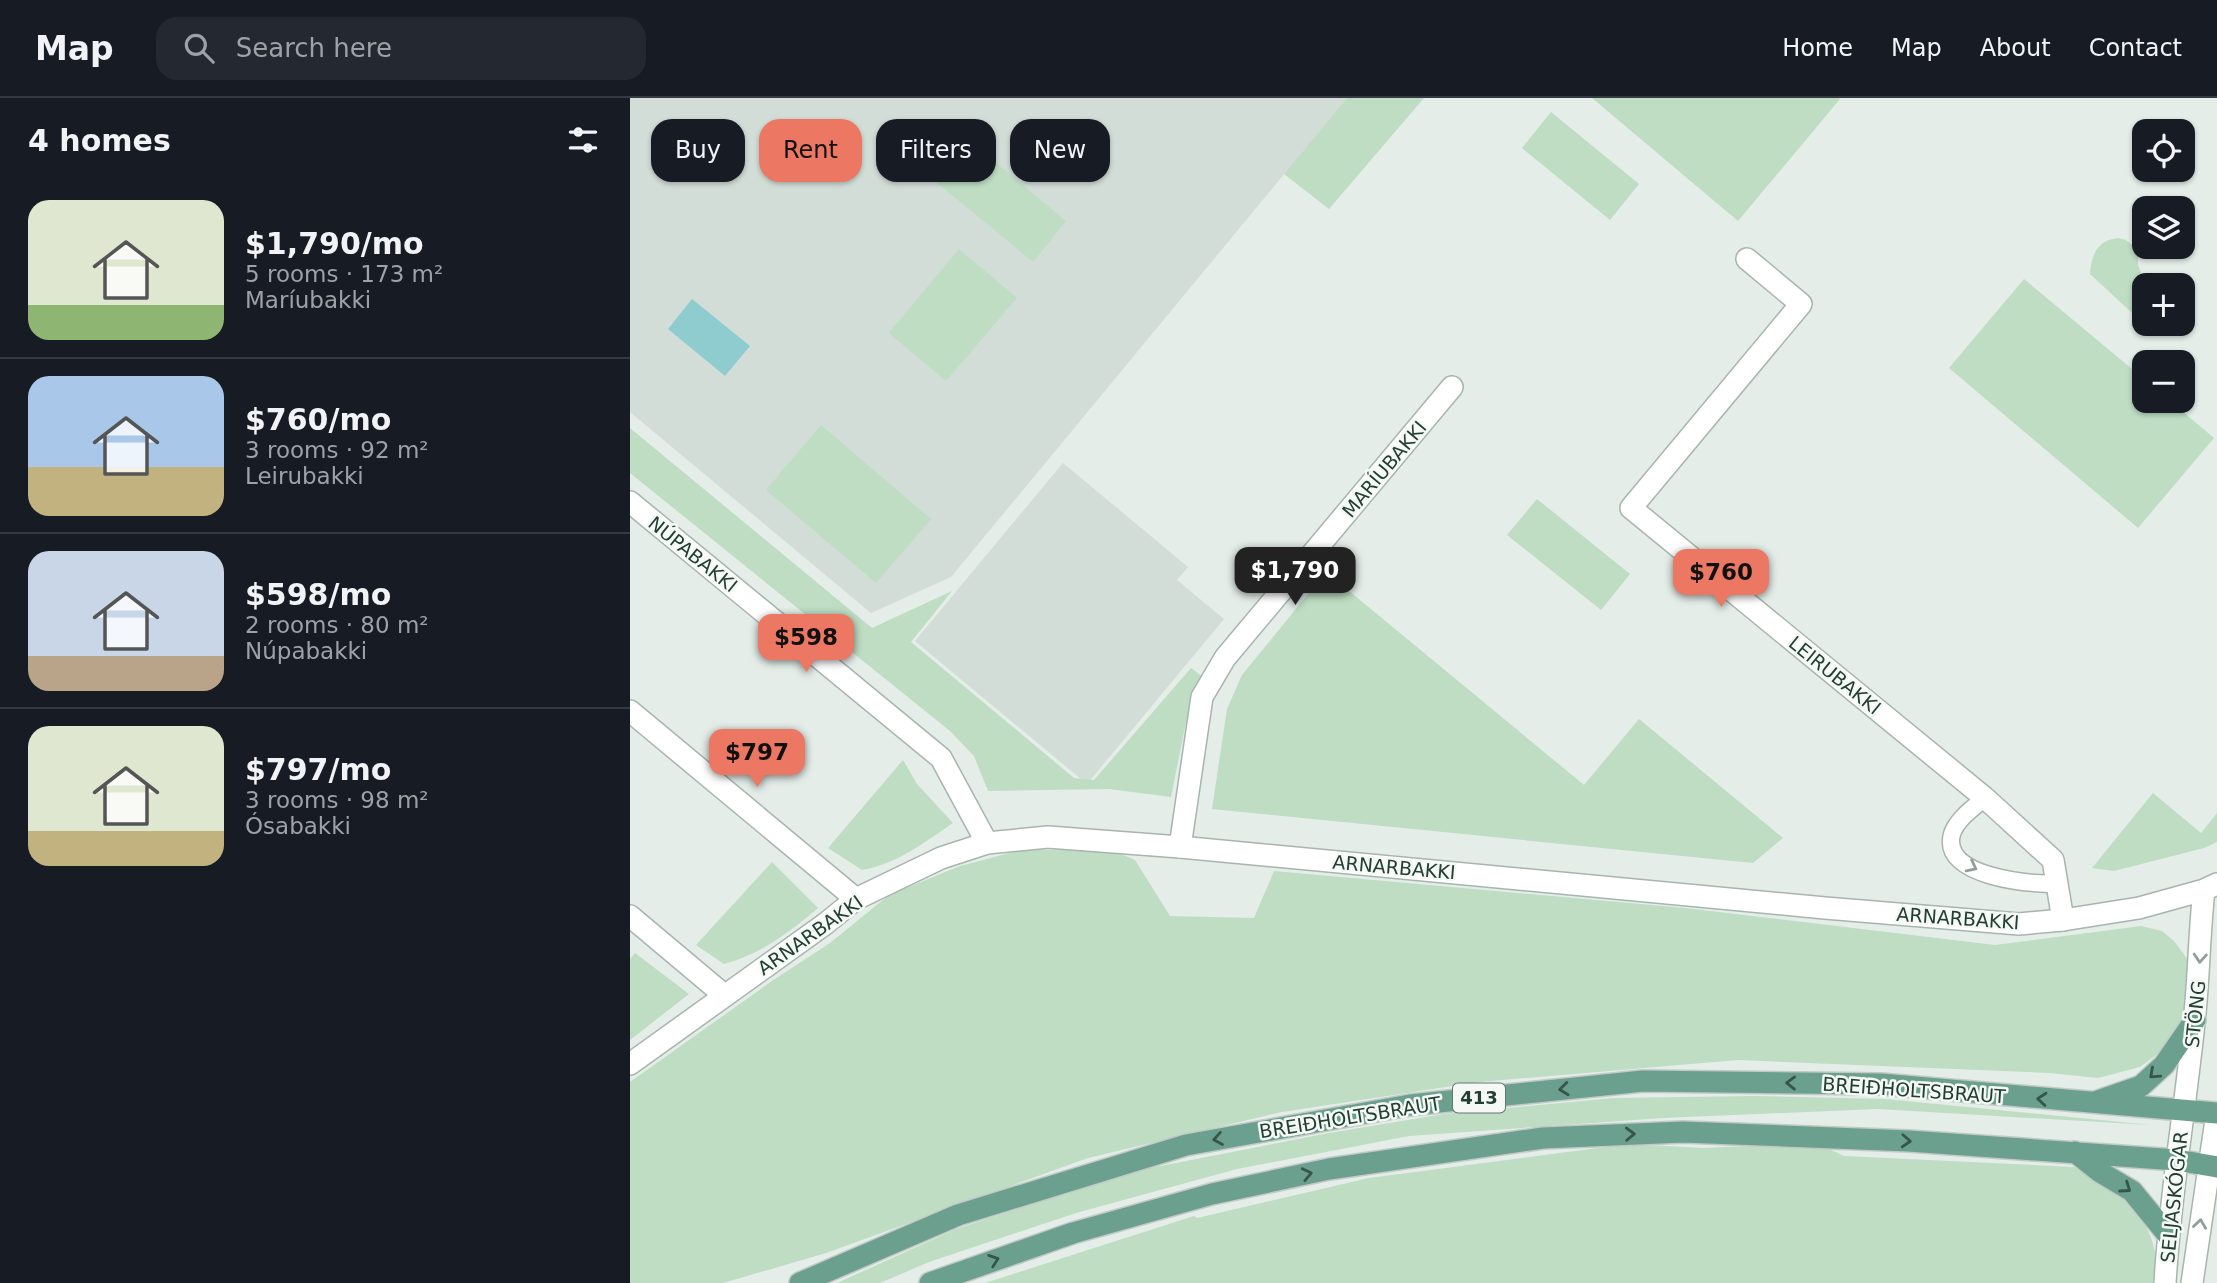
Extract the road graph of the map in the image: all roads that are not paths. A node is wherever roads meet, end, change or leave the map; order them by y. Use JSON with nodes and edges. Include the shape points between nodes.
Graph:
{"nodes":[{"id":1,"x":1747,"y":259,"type":"dead end"},
{"id":2,"x":1452,"y":387,"type":"dead end"},
{"id":3,"x":630,"y":502,"type":"edge"},
{"id":4,"x":630,"y":710,"type":"edge"},
{"id":5,"x":1985,"y":798,"type":"junction"},
{"id":6,"x":987,"y":843,"type":"junction"},
{"id":7,"x":1180,"y":847,"type":"junction"},
{"id":8,"x":2058,"y":884,"type":"junction"},
{"id":9,"x":2213,"y":891,"type":"edge"},
{"id":10,"x":856,"y":899,"type":"junction"},
{"id":11,"x":630,"y":916,"type":"edge"},
{"id":12,"x":2063,"y":920,"type":"junction"},
{"id":13,"x":724,"y":995,"type":"junction"},
{"id":14,"x":2195,"y":1020,"type":"junction"},
{"id":15,"x":630,"y":1064,"type":"edge"},
{"id":16,"x":2092,"y":1103,"type":"junction"},
{"id":17,"x":2184,"y":1111,"type":"junction"},
{"id":18,"x":2217,"y":1113,"type":"edge"},
{"id":19,"x":2075,"y":1152,"type":"junction"},
{"id":20,"x":2177,"y":1160,"type":"junction"},
{"id":21,"x":2213,"y":1166,"type":"edge"},
{"id":22,"x":2168,"y":1235,"type":"junction"},
{"id":23,"x":800,"y":1283,"type":"edge"},
{"id":24,"x":930,"y":1283,"type":"edge"},
{"id":25,"x":2165,"y":1283,"type":"edge"},
{"id":26,"x":2192,"y":1283,"type":"edge"}],
"edges":[{"from":1,"to":5,"type":"street","name":"LEIRUBAKKI","via":[[1801,304],[1631,508]]},
{"from":2,"to":7,"type":"street","name":"MARÍUBAKKI","via":[[1219,668],[1202,698]]},
{"from":3,"to":6,"type":"street","name":"NÚPABAKKI","via":[[941,758]]},
{"from":4,"to":10,"type":"street"},
{"from":5,"to":8,"type":"street","name":"LEIRUBAKKI","via":[[2053,860]]},
{"from":5,"to":8,"type":"lane","one_way":true,"via":[[1962,817],[1952,833],[1951,847],[1957,858],[1989,875]]},
{"from":6,"to":7,"type":"street","name":"ARNARBAKKI","via":[[1048,836]]},
{"from":6,"to":10,"type":"street","name":"ARNARBAKKI","via":[[941,858]]},
{"from":7,"to":12,"type":"street","name":"ARNARBAKKI","via":[[1825,908],[2019,924]]},
{"from":8,"to":12,"type":"street","name":"LEIRUBAKKI"},
{"from":9,"to":12,"type":"street","name":"ARNARBAKKI"},
{"from":9,"to":14,"type":"street","name":"STÖNG","one_way":true,"via":[[2200,922]]},
{"from":10,"to":13,"type":"street","name":"ARNARBAKKI"},
{"from":11,"to":13,"type":"street"},
{"from":13,"to":15,"type":"street","name":"ARNARBAKKI"},
{"from":14,"to":16,"type":"main road","one_way":true,"via":[[2164,1065],[2141,1086]]},
{"from":14,"to":17,"type":"street","name":"STÖNG"},
{"from":16,"to":17,"type":"main road","name":"BREIÐHOLTSBRAUT","number":"413"},
{"from":16,"to":23,"type":"main road","name":"BREIÐHOLTSBRAUT","number":"413","one_way":true,"via":[[1881,1084],[1643,1081],[1410,1105],[1186,1144],[958,1215]]},
{"from":17,"to":18,"type":"main road","name":"BREIÐHOLTSBRAUT","number":"413"},
{"from":17,"to":20,"type":"street","name":"SELJASKÓGAR"},
{"from":18,"to":21,"type":"street"},
{"from":19,"to":20,"type":"main road"},
{"from":19,"to":22,"type":"main road","one_way":true,"via":[[2132,1191]]},
{"from":24,"to":19,"type":"main road","one_way":true,"via":[[1073,1233],[1212,1194],[1329,1170],[1543,1138],[1683,1132]]},
{"from":20,"to":21,"type":"main road"},
{"from":20,"to":22,"type":"street","name":"SELJASKÓGAR"},
{"from":26,"to":21,"type":"street","name":"SELJASKÓGAR","one_way":true},
{"from":22,"to":25,"type":"street","name":"SELJASKÓGAR"}]}
